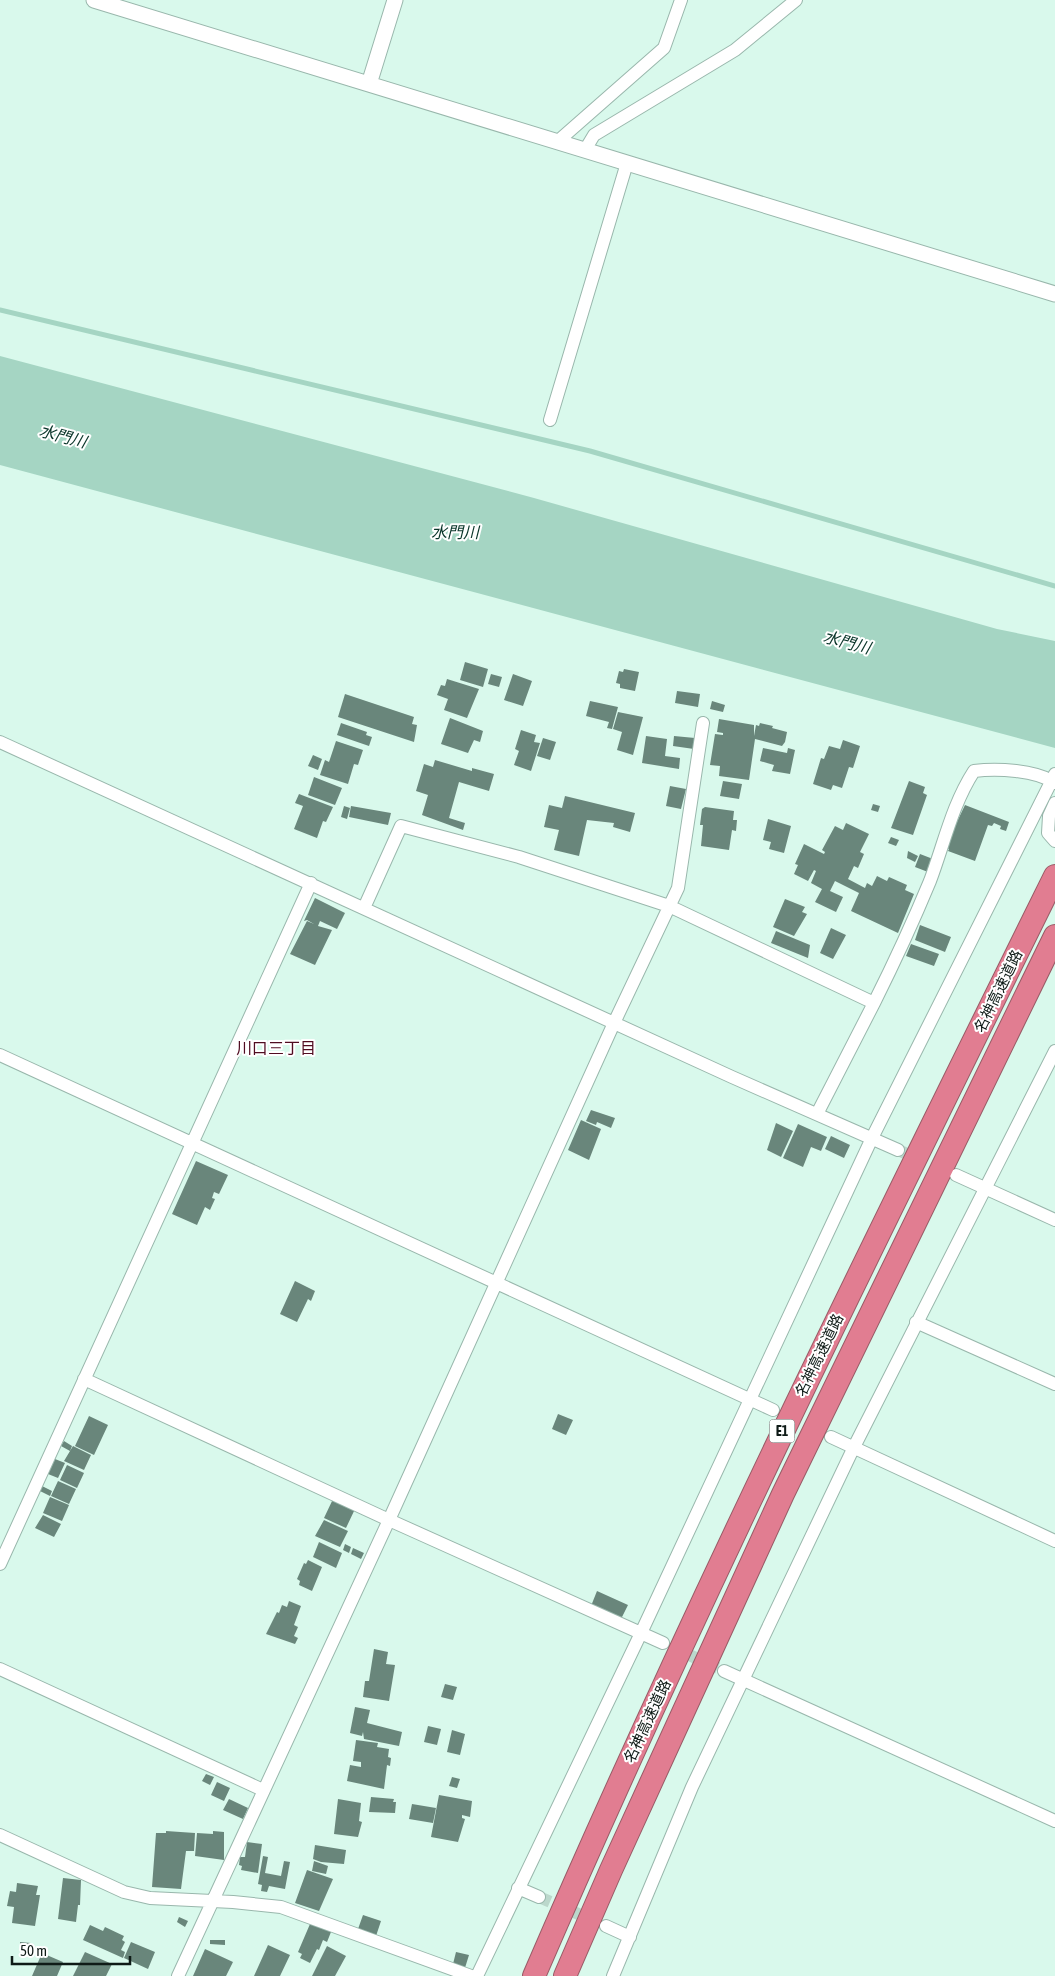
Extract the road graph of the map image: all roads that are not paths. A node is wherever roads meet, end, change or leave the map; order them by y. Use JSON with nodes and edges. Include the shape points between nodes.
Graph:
{"nodes":[{"id":1,"x":94,"y":0,"type":"edge"},
{"id":2,"x":395,"y":0,"type":"edge"},
{"id":3,"x":681,"y":0,"type":"edge"},
{"id":4,"x":796,"y":0,"type":"edge"},
{"id":5,"x":113,"y":3,"type":"edge"},
{"id":6,"x":369,"y":84,"type":"junction"},
{"id":7,"x":557,"y":142,"type":"junction"},
{"id":8,"x":585,"y":150,"type":"junction"},
{"id":9,"x":627,"y":163,"type":"junction"},
{"id":10,"x":1055,"y":294,"type":"edge"},
{"id":11,"x":550,"y":420,"type":"dead end"},
{"id":12,"x":703,"y":723,"type":"dead end"},
{"id":13,"x":0,"y":742,"type":"edge"},
{"id":14,"x":1054,"y":779,"type":"edge"},
{"id":15,"x":1055,"y":803,"type":"edge"},
{"id":16,"x":1055,"y":841,"type":"edge"},
{"id":17,"x":311,"y":883,"type":"junction"},
{"id":18,"x":1051,"y":885,"type":"edge"},
{"id":19,"x":669,"y":906,"type":"junction"},
{"id":20,"x":364,"y":908,"type":"junction"},
{"id":21,"x":1055,"y":936,"type":"edge"},
{"id":22,"x":874,"y":1003,"type":"junction"},
{"id":23,"x":614,"y":1024,"type":"junction"},
{"id":24,"x":0,"y":1055,"type":"edge"},
{"id":25,"x":1054,"y":1057,"type":"edge"},
{"id":26,"x":817,"y":1114,"type":"junction"},
{"id":27,"x":872,"y":1138,"type":"junction"},
{"id":28,"x":192,"y":1144,"type":"junction"},
{"id":29,"x":898,"y":1150,"type":"tunnel mouth"},
{"id":30,"x":956,"y":1175,"type":"tunnel mouth"},
{"id":31,"x":984,"y":1188,"type":"junction"},
{"id":32,"x":1055,"y":1220,"type":"edge"},
{"id":33,"x":496,"y":1282,"type":"junction"},
{"id":34,"x":916,"y":1322,"type":"junction"},
{"id":35,"x":84,"y":1379,"type":"junction"},
{"id":36,"x":1055,"y":1384,"type":"edge"},
{"id":37,"x":749,"y":1400,"type":"junction"},
{"id":38,"x":773,"y":1410,"type":"dead end"},
{"id":39,"x":830,"y":1437,"type":"dead end"},
{"id":40,"x":853,"y":1450,"type":"junction"},
{"id":41,"x":389,"y":1520,"type":"junction"},
{"id":42,"x":1055,"y":1541,"type":"edge"},
{"id":43,"x":0,"y":1564,"type":"edge"},
{"id":44,"x":640,"y":1633,"type":"junction"},
{"id":45,"x":663,"y":1643,"type":"tunnel mouth"},
{"id":46,"x":0,"y":1669,"type":"edge"},
{"id":47,"x":724,"y":1671,"type":"tunnel mouth"},
{"id":48,"x":745,"y":1680,"type":"junction"},
{"id":49,"x":664,"y":1686,"type":"junction"},
{"id":50,"x":263,"y":1790,"type":"junction"},
{"id":51,"x":1055,"y":1821,"type":"edge"},
{"id":52,"x":0,"y":1835,"type":"edge"},
{"id":53,"x":518,"y":1888,"type":"junction"},
{"id":54,"x":539,"y":1897,"type":"tunnel mouth"},
{"id":55,"x":212,"y":1901,"type":"junction"},
{"id":56,"x":606,"y":1926,"type":"tunnel mouth"},
{"id":57,"x":630,"y":1937,"type":"junction"},
{"id":58,"x":178,"y":1976,"type":"edge"},
{"id":59,"x":471,"y":1976,"type":"edge"},
{"id":60,"x":477,"y":1976,"type":"edge"},
{"id":61,"x":527,"y":1976,"type":"edge"},
{"id":62,"x":534,"y":1976,"type":"edge"},
{"id":63,"x":565,"y":1976,"type":"edge"},
{"id":64,"x":613,"y":1976,"type":"edge"}],
"edges":[{"from":1,"to":5,"type":"street"},
{"from":2,"to":6,"type":"street"},
{"from":3,"to":7,"type":"street","via":[[664,48]]},
{"from":4,"to":8,"type":"street","via":[[735,50],[594,135]]},
{"from":5,"to":6,"type":"street"},
{"from":6,"to":7,"type":"street"},
{"from":7,"to":8,"type":"street"},
{"from":8,"to":9,"type":"street"},
{"from":9,"to":10,"type":"street"},
{"from":9,"to":11,"type":"street"},
{"from":12,"to":19,"type":"street","via":[[678,888]]},
{"from":13,"to":17,"type":"street"},
{"from":14,"to":22,"type":"street","via":[[992,769],[974,771],[951,817],[902,946]]},
{"from":14,"to":27,"type":"street"},
{"from":15,"to":16,"type":"street","via":[[1048,833]]},
{"from":17,"to":20,"type":"street"},
{"from":17,"to":28,"type":"street"},
{"from":18,"to":49,"type":"highway","name":"名神高速道路","number":"E1","via":[[791,1412]]},
{"from":19,"to":20,"type":"street","via":[[519,858],[401,826]]},
{"from":19,"to":22,"type":"street"},
{"from":19,"to":23,"type":"street"},
{"from":20,"to":23,"type":"street"},
{"from":21,"to":63,"type":"highway","name":"名神高速道路","number":"E1","via":[[783,1494]]},
{"from":22,"to":26,"type":"street"},
{"from":23,"to":26,"type":"street"},
{"from":23,"to":33,"type":"street"},
{"from":24,"to":28,"type":"street"},
{"from":25,"to":31,"type":"street"},
{"from":26,"to":27,"type":"street"},
{"from":27,"to":29,"type":"street"},
{"from":27,"to":37,"type":"street"},
{"from":28,"to":33,"type":"street"},
{"from":28,"to":35,"type":"street"},
{"from":30,"to":31,"type":"street"},
{"from":31,"to":32,"type":"street"},
{"from":31,"to":34,"type":"street"},
{"from":33,"to":37,"type":"street"},
{"from":33,"to":41,"type":"street"},
{"from":34,"to":36,"type":"street"},
{"from":34,"to":40,"type":"street"},
{"from":35,"to":41,"type":"street"},
{"from":35,"to":43,"type":"street"},
{"from":37,"to":38,"type":"street"},
{"from":37,"to":44,"type":"street"},
{"from":39,"to":40,"type":"street"},
{"from":40,"to":42,"type":"street"},
{"from":40,"to":48,"type":"street"},
{"from":41,"to":44,"type":"street"},
{"from":41,"to":50,"type":"street"},
{"from":44,"to":45,"type":"street"},
{"from":44,"to":53,"type":"street"},
{"from":46,"to":50,"type":"street"},
{"from":47,"to":48,"type":"street"},
{"from":48,"to":51,"type":"street"},
{"from":48,"to":57,"type":"street","via":[[692,1787]]},
{"from":49,"to":61,"type":"highway","via":[[608,1793]]},
{"from":49,"to":62,"type":"highway","name":"名神高速道路","number":"E1"},
{"from":50,"to":55,"type":"street"},
{"from":52,"to":55,"type":"street","via":[[124,1892],[150,1898]]},
{"from":53,"to":54,"type":"street"},
{"from":53,"to":60,"type":"street"},
{"from":55,"to":58,"type":"street"},
{"from":55,"to":59,"type":"street","via":[[281,1907]]},
{"from":56,"to":57,"type":"street"},
{"from":57,"to":64,"type":"street"}]}
